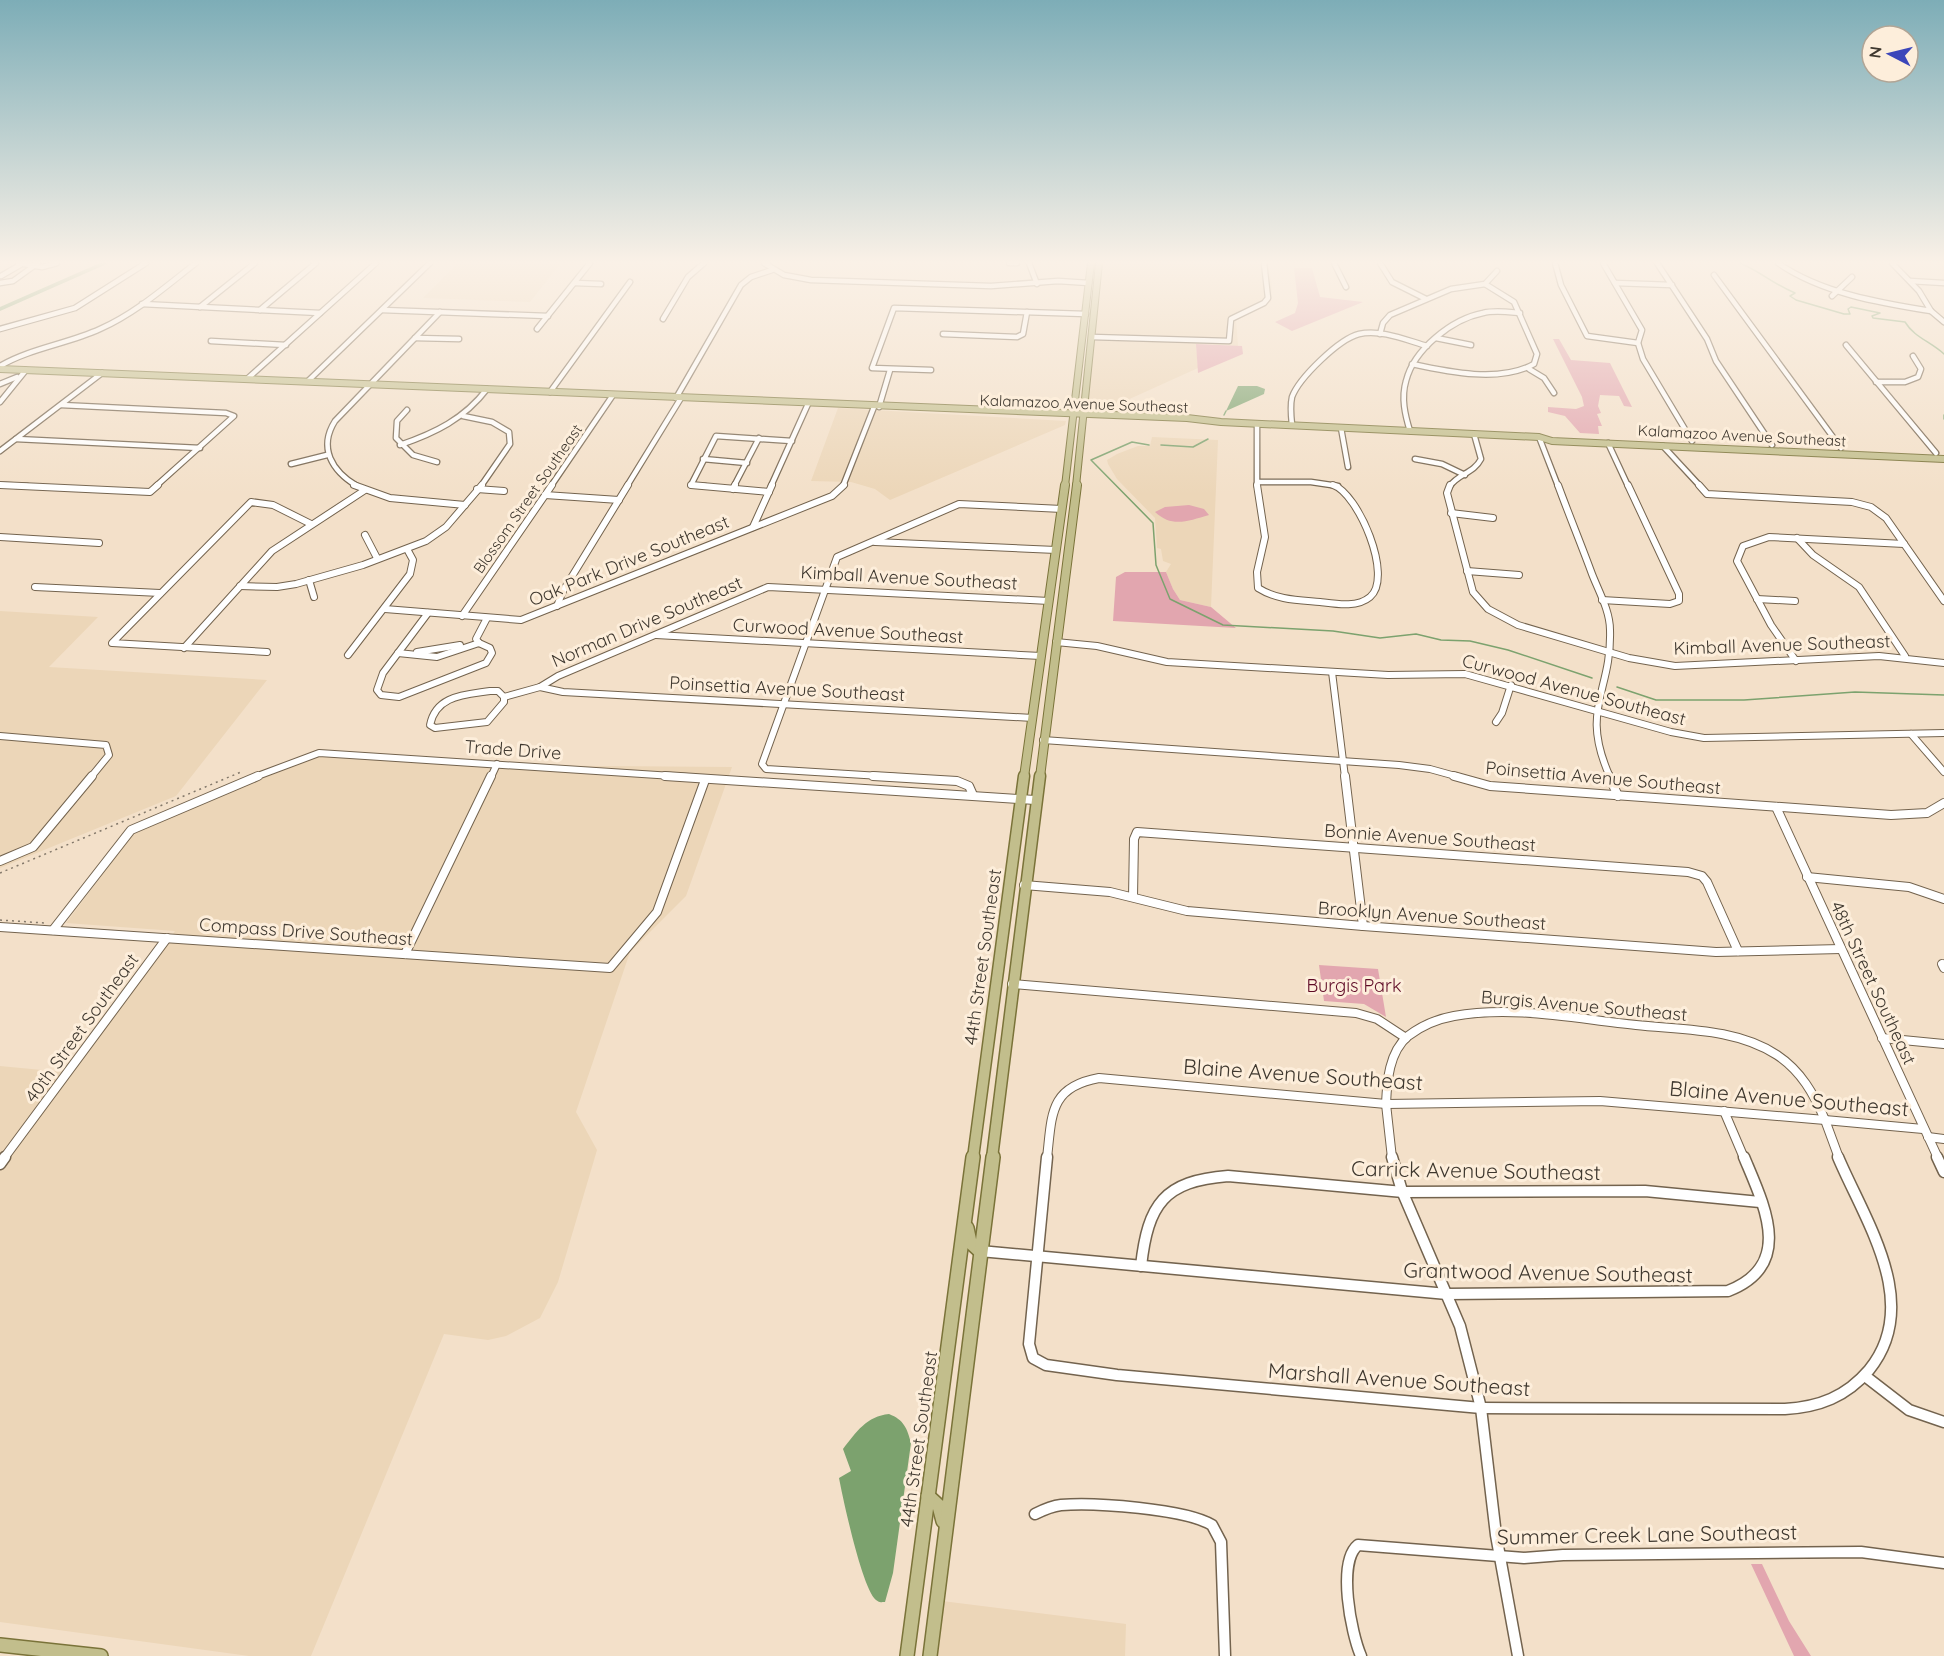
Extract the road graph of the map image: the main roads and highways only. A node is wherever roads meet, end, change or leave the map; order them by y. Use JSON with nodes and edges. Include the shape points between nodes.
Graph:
{"nodes":[{"id":1,"x":1092,"y":340,"type":"edge"},
{"id":2,"x":1083,"y":343,"type":"joint"},
{"id":3,"x":1091,"y":349,"type":"junction"},
{"id":4,"x":0,"y":368,"type":"edge"},
{"id":5,"x":963,"y":410,"type":"junction"},
{"id":6,"x":993,"y":410,"type":"junction"},
{"id":7,"x":981,"y":414,"type":"junction"},
{"id":8,"x":1076,"y":415,"type":"junction"},
{"id":9,"x":1085,"y":416,"type":"junction"},
{"id":10,"x":1178,"y":418,"type":"junction"},
{"id":11,"x":1204,"y":421,"type":"junction"},
{"id":12,"x":1165,"y":422,"type":"junction"},
{"id":13,"x":1539,"y":437,"type":"junction"},
{"id":14,"x":1702,"y":442,"type":"junction"},
{"id":15,"x":1772,"y":445,"type":"junction"},
{"id":16,"x":1664,"y":446,"type":"junction"},
{"id":17,"x":1726,"y":448,"type":"junction"},
{"id":18,"x":1886,"y":453,"type":"junction"},
{"id":19,"x":1940,"y":453,"type":"edge"},
{"id":20,"x":1944,"y":459,"type":"edge"},
{"id":21,"x":1073,"y":468,"type":"junction"},
{"id":22,"x":1067,"y":508,"type":"junction"},
{"id":23,"x":1054,"y":562,"type":"junction"},
{"id":24,"x":1065,"y":570,"type":"junction"},
{"id":25,"x":1045,"y":628,"type":"junction"},
{"id":26,"x":1056,"y":642,"type":"junction"},
{"id":27,"x":1041,"y":656,"type":"junction"},
{"id":28,"x":1052,"y":667,"type":"junction"},
{"id":29,"x":1032,"y":721,"type":"junction"},
{"id":30,"x":1043,"y":740,"type":"junction"},
{"id":31,"x":999,"y":961,"type":"junction"},
{"id":32,"x":1012,"y":984,"type":"junction"},
{"id":33,"x":989,"y":1036,"type":"junction"},
{"id":34,"x":1004,"y":1055,"type":"junction"},
{"id":35,"x":966,"y":1214,"type":"junction"},
{"id":36,"x":980,"y":1251,"type":"junction"},
{"id":37,"x":928,"y":1496,"type":"junction"},
{"id":38,"x":944,"y":1542,"type":"junction"},
{"id":39,"x":0,"y":1645,"type":"edge"},
{"id":40,"x":101,"y":1656,"type":"edge"},
{"id":41,"x":907,"y":1656,"type":"edge"},
{"id":42,"x":930,"y":1656,"type":"edge"}],
"edges":[{"from":1,"to":3,"type":"main road","name":"44th Street Southeast"},
{"from":2,"to":3,"type":"main road"},
{"from":2,"to":8,"type":"main road","name":"44th Street Southeast"},
{"from":3,"to":9,"type":"main road","name":"44th Street Southeast"},
{"from":4,"to":5,"type":"main road","name":"Kalamazoo Avenue Southeast"},
{"from":5,"to":6,"type":"main road","name":"Kalamazoo Avenue Southeast"},
{"from":5,"to":7,"type":"main road","name":"Kalamazoo Avenue Southeast"},
{"from":6,"to":7,"type":"main road"},
{"from":6,"to":8,"type":"main road","name":"Kalamazoo Avenue Southeast"},
{"from":7,"to":8,"type":"main road","name":"Kalamazoo Avenue Southeast"},
{"from":8,"to":9,"type":"main road","name":"Kalamazoo Avenue Southeast"},
{"from":8,"to":21,"type":"main road","name":"44th Street Southeast"},
{"from":9,"to":10,"type":"main road","name":"Kalamazoo Avenue Southeast"},
{"from":9,"to":12,"type":"main road","name":"Kalamazoo Avenue Southeast"},
{"from":9,"to":21,"type":"main road","name":"44th Street Southeast"},
{"from":10,"to":11,"type":"main road","name":"Kalamazoo Avenue Southeast"},
{"from":10,"to":12,"type":"main road"},
{"from":11,"to":12,"type":"main road","name":"Kalamazoo Avenue Southeast"},
{"from":11,"to":13,"type":"main road","name":"Kalamazoo Avenue Southeast"},
{"from":13,"to":14,"type":"main road","name":"Kalamazoo Avenue Southeast"},
{"from":13,"to":16,"type":"main road","name":"Kalamazoo Avenue Southeast","via":[[1552,441]]},
{"from":14,"to":15,"type":"main road","name":"Kalamazoo Avenue Southeast"},
{"from":14,"to":16,"type":"main road","via":[[1668,442]]},
{"from":15,"to":17,"type":"main road"},
{"from":15,"to":18,"type":"main road","name":"Kalamazoo Avenue Southeast"},
{"from":16,"to":17,"type":"main road","name":"Kalamazoo Avenue Southeast"},
{"from":17,"to":18,"type":"main road","name":"Kalamazoo Avenue Southeast"},
{"from":18,"to":19,"type":"main road","name":"Kalamazoo Avenue Southeast"},
{"from":18,"to":20,"type":"main road","name":"Kalamazoo Avenue Southeast"},
{"from":21,"to":22,"type":"main road","name":"44th Street Southeast"},
{"from":22,"to":23,"type":"main road","name":"44th Street Southeast"},
{"from":22,"to":24,"type":"main road","name":"44th Street Southeast"},
{"from":23,"to":24,"type":"main road"},
{"from":23,"to":25,"type":"main road","name":"44th Street Southeast"},
{"from":24,"to":26,"type":"main road","name":"44th Street Southeast"},
{"from":25,"to":26,"type":"main road","via":[[1048,637]]},
{"from":25,"to":27,"type":"main road","name":"44th Street Southeast"},
{"from":26,"to":28,"type":"main road","name":"44th Street Southeast"},
{"from":27,"to":28,"type":"main road"},
{"from":27,"to":29,"type":"main road","name":"44th Street Southeast"},
{"from":28,"to":30,"type":"main road","name":"44th Street Southeast"},
{"from":29,"to":30,"type":"main road","via":[[1034,735]]},
{"from":29,"to":31,"type":"main road","name":"44th Street Southeast"},
{"from":30,"to":32,"type":"main road","name":"44th Street Southeast"},
{"from":31,"to":32,"type":"main road","via":[[1003,977]]},
{"from":31,"to":33,"type":"main road","name":"44th Street Southeast"},
{"from":32,"to":34,"type":"main road","name":"44th Street Southeast"},
{"from":33,"to":34,"type":"main road"},
{"from":33,"to":35,"type":"main road","name":"44th Street Southeast"},
{"from":34,"to":36,"type":"main road","name":"44th Street Southeast"},
{"from":35,"to":36,"type":"main road","via":[[968,1237]]},
{"from":35,"to":37,"type":"main road","name":"44th Street Southeast"},
{"from":36,"to":38,"type":"main road","name":"44th Street Southeast"},
{"from":37,"to":38,"type":"main road","via":[[942,1510]]},
{"from":37,"to":41,"type":"main road","name":"44th Street Southeast"},
{"from":38,"to":42,"type":"main road","name":"44th Street Southeast"},
{"from":39,"to":40,"type":"main road"}]}
